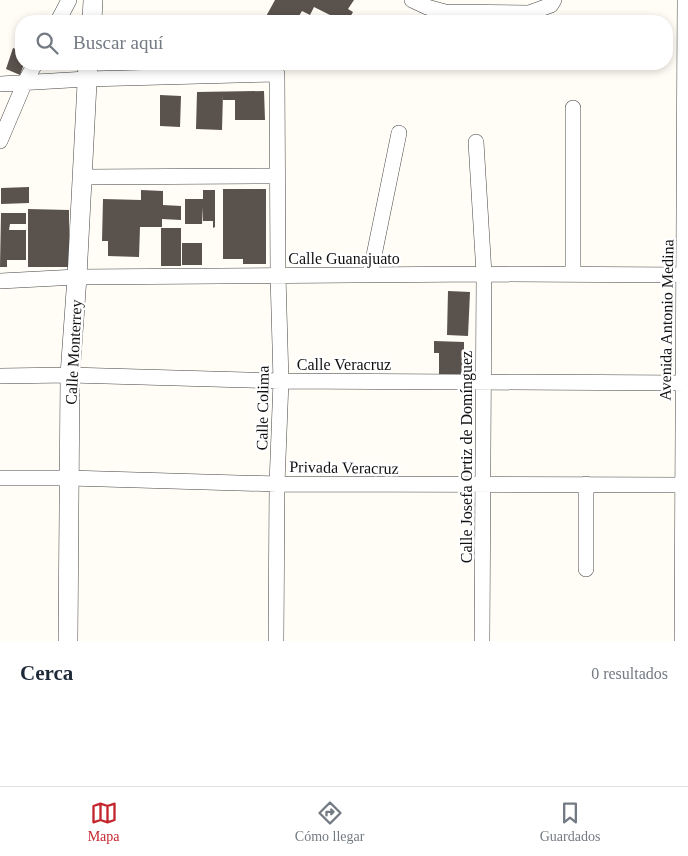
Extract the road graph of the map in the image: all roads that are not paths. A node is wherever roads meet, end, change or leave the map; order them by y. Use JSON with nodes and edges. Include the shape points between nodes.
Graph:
{"nodes":[{"id":1,"x":69,"y":0,"type":"edge"},
{"id":2,"x":93,"y":0,"type":"edge"},
{"id":3,"x":412,"y":0,"type":"edge"},
{"id":4,"x":686,"y":0,"type":"edge"},
{"id":5,"x":552,"y":3,"type":"edge"},
{"id":6,"x":61,"y":15,"type":"edge"},
{"id":7,"x":92,"y":15,"type":"edge"},
{"id":8,"x":687,"y":63,"type":"edge"},
{"id":9,"x":32,"y":70,"type":"edge"},
{"id":10,"x":88,"y":71,"type":"edge"},
{"id":11,"x":25,"y":82,"type":"junction"},
{"id":12,"x":0,"y":84,"type":"edge"},
{"id":13,"x":573,"y":108,"type":"dead end"},
{"id":14,"x":399,"y":132,"type":"dead end"},
{"id":15,"x":0,"y":141,"type":"edge"},
{"id":16,"x":476,"y":142,"type":"dead end"},
{"id":17,"x":83,"y":176,"type":"junction"},
{"id":18,"x":277,"y":176,"type":"junction"},
{"id":19,"x":484,"y":274,"type":"junction"},
{"id":20,"x":573,"y":274,"type":"junction"},
{"id":21,"x":370,"y":275,"type":"junction"},
{"id":22,"x":278,"y":276,"type":"junction"},
{"id":23,"x":686,"y":276,"type":"edge"},
{"id":24,"x":77,"y":277,"type":"junction"},
{"id":25,"x":0,"y":281,"type":"edge"},
{"id":26,"x":70,"y":375,"type":"junction"},
{"id":27,"x":0,"y":376,"type":"edge"},
{"id":28,"x":281,"y":381,"type":"junction"},
{"id":29,"x":483,"y":382,"type":"junction"},
{"id":30,"x":685,"y":383,"type":"edge"},
{"id":31,"x":0,"y":478,"type":"edge"},
{"id":32,"x":69,"y":478,"type":"junction"},
{"id":33,"x":277,"y":484,"type":"junction"},
{"id":34,"x":586,"y":484,"type":"junction"},
{"id":35,"x":483,"y":486,"type":"junction"},
{"id":36,"x":686,"y":486,"type":"edge"},
{"id":37,"x":586,"y":570,"type":"dead end"},
{"id":38,"x":686,"y":582,"type":"edge"},
{"id":39,"x":68,"y":641,"type":"edge"},
{"id":40,"x":276,"y":641,"type":"edge"},
{"id":41,"x":482,"y":641,"type":"edge"},
{"id":42,"x":682,"y":641,"type":"edge"}],
"edges":[{"from":1,"to":6,"type":"street"},
{"from":2,"to":7,"type":"street"},
{"from":3,"to":5,"type":"street","via":[[445,12],[529,13]]},
{"from":4,"to":8,"type":"street","name":"Avenida Antonio Medina"},
{"from":8,"to":23,"type":"street","name":"Avenida Antonio Medina"},
{"from":9,"to":11,"type":"street"},
{"from":10,"to":11,"type":"street"},
{"from":10,"to":17,"type":"street","name":"Calle Monterrey"},
{"from":10,"to":18,"type":"street","name":"Calle Colima","via":[[277,74]]},
{"from":11,"to":12,"type":"street"},
{"from":11,"to":15,"type":"street"},
{"from":13,"to":20,"type":"street"},
{"from":14,"to":21,"type":"street"},
{"from":16,"to":19,"type":"street","name":"Calle Josefa Ortiz de Domínguez"},
{"from":17,"to":18,"type":"street"},
{"from":17,"to":24,"type":"street","name":"Calle Monterrey"},
{"from":18,"to":22,"type":"street","name":"Calle Colima"},
{"from":19,"to":20,"type":"street","name":"Calle Guanajuato"},
{"from":19,"to":21,"type":"street","name":"Calle Guanajuato"},
{"from":19,"to":29,"type":"street","name":"Calle Josefa Ortiz de Domínguez"},
{"from":20,"to":23,"type":"street","name":"Calle Guanajuato"},
{"from":21,"to":22,"type":"street","name":"Calle Guanajuato"},
{"from":22,"to":24,"type":"street","name":"Calle Guanajuato"},
{"from":22,"to":28,"type":"street","name":"Calle Colima"},
{"from":23,"to":30,"type":"street","name":"Avenida Antonio Medina"},
{"from":24,"to":25,"type":"street","name":"Calle Guanajuato"},
{"from":24,"to":26,"type":"street","name":"Calle Monterrey"},
{"from":26,"to":27,"type":"street","name":"Calle Veracruz"},
{"from":26,"to":28,"type":"street","name":"Calle Veracruz"},
{"from":26,"to":32,"type":"street","name":"Calle Monterrey"},
{"from":28,"to":29,"type":"street","name":"Calle Veracruz"},
{"from":28,"to":33,"type":"street","name":"Calle Colima"},
{"from":29,"to":30,"type":"street","name":"Calle Veracruz"},
{"from":29,"to":35,"type":"street","name":"Calle Josefa Ortiz de Domínguez"},
{"from":30,"to":36,"type":"street","name":"Avenida Antonio Medina"},
{"from":31,"to":32,"type":"street","name":"Privada Veracruz"},
{"from":32,"to":33,"type":"street","name":"Privada Veracruz"},
{"from":32,"to":39,"type":"street","name":"Calle Monterrey"},
{"from":33,"to":35,"type":"street","name":"Privada Veracruz"},
{"from":33,"to":40,"type":"street","name":"Calle Colima"},
{"from":34,"to":35,"type":"street","name":"Privada Veracruz"},
{"from":34,"to":36,"type":"street","name":"Privada Veracruz"},
{"from":34,"to":37,"type":"street"},
{"from":35,"to":41,"type":"street","name":"Calle Josefa Ortiz de Domínguez"},
{"from":36,"to":38,"type":"street","name":"Avenida Antonio Medina"},
{"from":38,"to":42,"type":"street","name":"Avenida Antonio Medina"}]}
